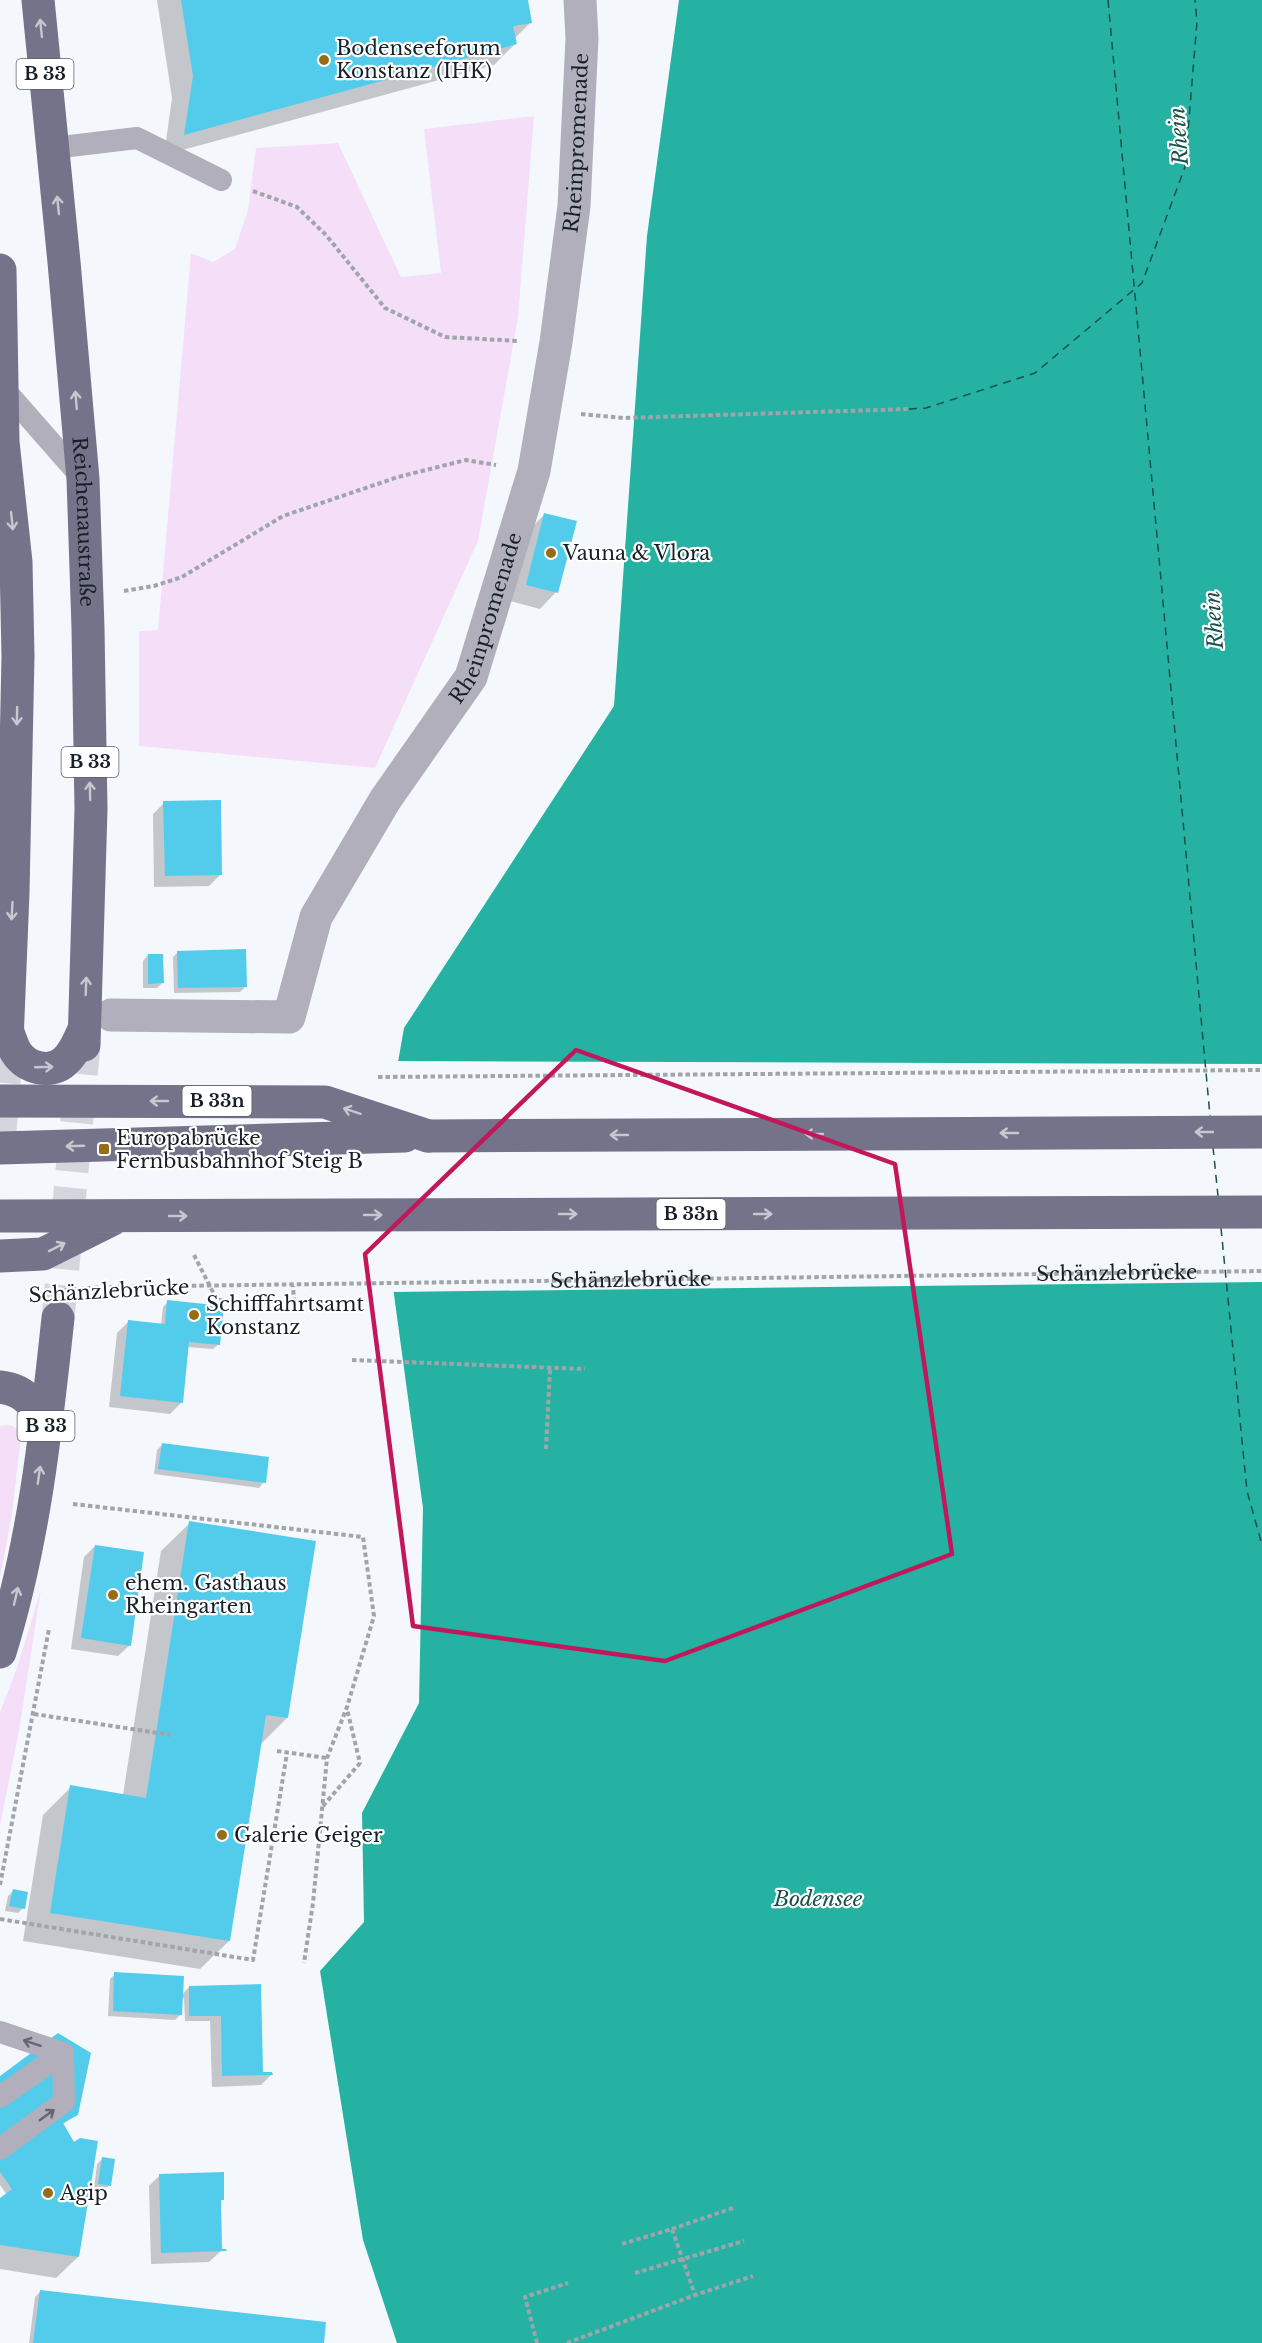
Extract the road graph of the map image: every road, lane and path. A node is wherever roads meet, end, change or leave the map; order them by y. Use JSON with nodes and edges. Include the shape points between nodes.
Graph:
{"nodes":[{"id":1,"x":38,"y":0,"type":"edge"},
{"id":2,"x":580,"y":0,"type":"edge"},
{"id":3,"x":53,"y":148,"type":"junction"},
{"id":4,"x":222,"y":180,"type":"joint"},
{"id":5,"x":0,"y":270,"type":"edge"},
{"id":6,"x":556,"y":342,"type":"junction"},
{"id":7,"x":2,"y":389,"type":"edge"},
{"id":8,"x":909,"y":409,"type":"dead end"},
{"id":9,"x":622,"y":418,"type":"dead end"},
{"id":10,"x":2,"y":442,"type":"edge"},
{"id":11,"x":534,"y":471,"type":"junction"},
{"id":12,"x":83,"y":479,"type":"junction"},
{"id":13,"x":120,"y":591,"type":"dead end"},
{"id":14,"x":93,"y":1030,"type":"junction"},
{"id":15,"x":1262,"y":1070,"type":"edge"},
{"id":16,"x":368,"y":1077,"type":"dead end"},
{"id":17,"x":0,"y":1101,"type":"edge"},
{"id":18,"x":1262,"y":1132,"type":"edge"},
{"id":19,"x":428,"y":1136,"type":"junction"},
{"id":20,"x":0,"y":1148,"type":"edge"},
{"id":21,"x":1262,"y":1212,"type":"edge"},
{"id":22,"x":0,"y":1216,"type":"edge"},
{"id":23,"x":120,"y":1216,"type":"junction"},
{"id":24,"x":0,"y":1256,"type":"edge"},
{"id":25,"x":1262,"y":1271,"type":"edge"},
{"id":26,"x":52,"y":1305,"type":"joint"},
{"id":27,"x":352,"y":1360,"type":"dead end"},
{"id":28,"x":550,"y":1369,"type":"junction"},
{"id":29,"x":585,"y":1369,"type":"dead end"},
{"id":30,"x":0,"y":1387,"type":"edge"},
{"id":31,"x":45,"y":1430,"type":"junction"},
{"id":32,"x":546,"y":1449,"type":"dead end"},
{"id":33,"x":66,"y":1503,"type":"dead end"},
{"id":34,"x":0,"y":1653,"type":"edge"},
{"id":35,"x":347,"y":1707,"type":"junction"},
{"id":36,"x":34,"y":1714,"type":"dead end"},
{"id":37,"x":171,"y":1735,"type":"dead end"},
{"id":38,"x":277,"y":1751,"type":"dead end"},
{"id":39,"x":286,"y":1753,"type":"junction"},
{"id":40,"x":327,"y":1758,"type":"junction"},
{"id":41,"x":323,"y":1806,"type":"junction"},
{"id":42,"x":0,"y":1919,"type":"edge"},
{"id":43,"x":303,"y":1963,"type":"dead end"},
{"id":44,"x":0,"y":2032,"type":"edge"},
{"id":45,"x":63,"y":2053,"type":"junction"},
{"id":46,"x":0,"y":2097,"type":"edge"},
{"id":47,"x":0,"y":2150,"type":"edge"},
{"id":48,"x":734,"y":2208,"type":"dead end"},
{"id":49,"x":672,"y":2229,"type":"junction"},
{"id":50,"x":744,"y":2241,"type":"dead end"},
{"id":51,"x":622,"y":2244,"type":"dead end"},
{"id":52,"x":683,"y":2260,"type":"junction"},
{"id":53,"x":635,"y":2273,"type":"dead end"},
{"id":54,"x":753,"y":2276,"type":"dead end"},
{"id":55,"x":568,"y":2283,"type":"dead end"},
{"id":56,"x":695,"y":2295,"type":"junction"},
{"id":57,"x":537,"y":2343,"type":"edge"},
{"id":58,"x":567,"y":2343,"type":"edge"}],
"edges":[{"from":3,"to":1,"type":"main road","name":"Reichenaustraße","number":"B 33","one_way":true},
{"from":2,"to":6,"type":"street","name":"Rheinpromenade","via":[[582,38],[574,206]]},
{"from":3,"to":4,"type":"lane","via":[[137,138]]},
{"from":12,"to":3,"type":"main road","name":"Reichenaustraße","number":"B 33","one_way":true},
{"from":4,"to":6,"type":"path","via":[[297,207],[326,235],[385,308],[445,337]]},
{"from":5,"to":7,"type":"main road"},
{"from":6,"to":11,"type":"street","name":"Rheinpromenade"},
{"from":7,"to":10,"type":"main road"},
{"from":7,"to":12,"type":"lane"},
{"from":8,"to":9,"type":"path"},
{"from":10,"to":14,"type":"main road","one_way":true,"via":[[16,562],[18,645],[7,1036],[17,1053],[33,1067],[48,1069],[63,1064]]},
{"from":11,"to":13,"type":"path","via":[[466,460],[398,477],[283,516],[183,577]]},
{"from":11,"to":14,"type":"street","name":"Rheinpromenade","via":[[471,677],[385,800],[316,917],[289,1017]]},
{"from":14,"to":12,"type":"main road","name":"Reichenaustraße","number":"B 33","one_way":true},
{"from":15,"to":16,"type":"path","bridge":true},
{"from":19,"to":17,"type":"main road","number":"B 33n","one_way":true,"bridge":true,"via":[[325,1102]]},
{"from":18,"to":19,"type":"main road","number":"B 33n","one_way":true},
{"from":19,"to":20,"type":"main road","number":"B 33n","one_way":true,"bridge":true},
{"from":23,"to":21,"type":"main road","number":"B 33n","one_way":true,"bridge":true},
{"from":22,"to":23,"type":"main road","number":"B 33n","bridge":true},
{"from":24,"to":23,"type":"main road","number":"B 33n","one_way":true,"bridge":true,"via":[[43,1254]]},
{"from":25,"to":26,"type":"path","name":"Schänzlebrücke","bridge":true,"via":[[102,1287]]},
{"from":26,"to":31,"type":"main road","number":"B 33"},
{"from":27,"to":28,"type":"path"},
{"from":28,"to":29,"type":"path"},
{"from":28,"to":32,"type":"path"},
{"from":30,"to":31,"type":"main road","via":[[25,1395],[35,1405]]},
{"from":34,"to":31,"type":"main road","number":"B 33","one_way":true,"via":[[30,1533]]},
{"from":33,"to":35,"type":"path","via":[[363,1537],[374,1616]]},
{"from":35,"to":40,"type":"path"},
{"from":35,"to":41,"type":"path","via":[[360,1763]]},
{"from":36,"to":37,"type":"path"},
{"from":38,"to":39,"type":"path"},
{"from":39,"to":40,"type":"path"},
{"from":39,"to":42,"type":"path","via":[[253,1960]]},
{"from":40,"to":41,"type":"path"},
{"from":41,"to":43,"type":"path"},
{"from":45,"to":44,"type":"lane","one_way":true},
{"from":45,"to":46,"type":"lane"},
{"from":47,"to":45,"type":"lane","one_way":true,"via":[[64,2102]]},
{"from":48,"to":49,"type":"path"},
{"from":49,"to":51,"type":"path"},
{"from":49,"to":52,"type":"path"},
{"from":50,"to":52,"type":"path"},
{"from":52,"to":53,"type":"path"},
{"from":52,"to":56,"type":"path"},
{"from":54,"to":56,"type":"path"},
{"from":55,"to":57,"type":"path","via":[[525,2297]]},
{"from":56,"to":58,"type":"path"}]}
